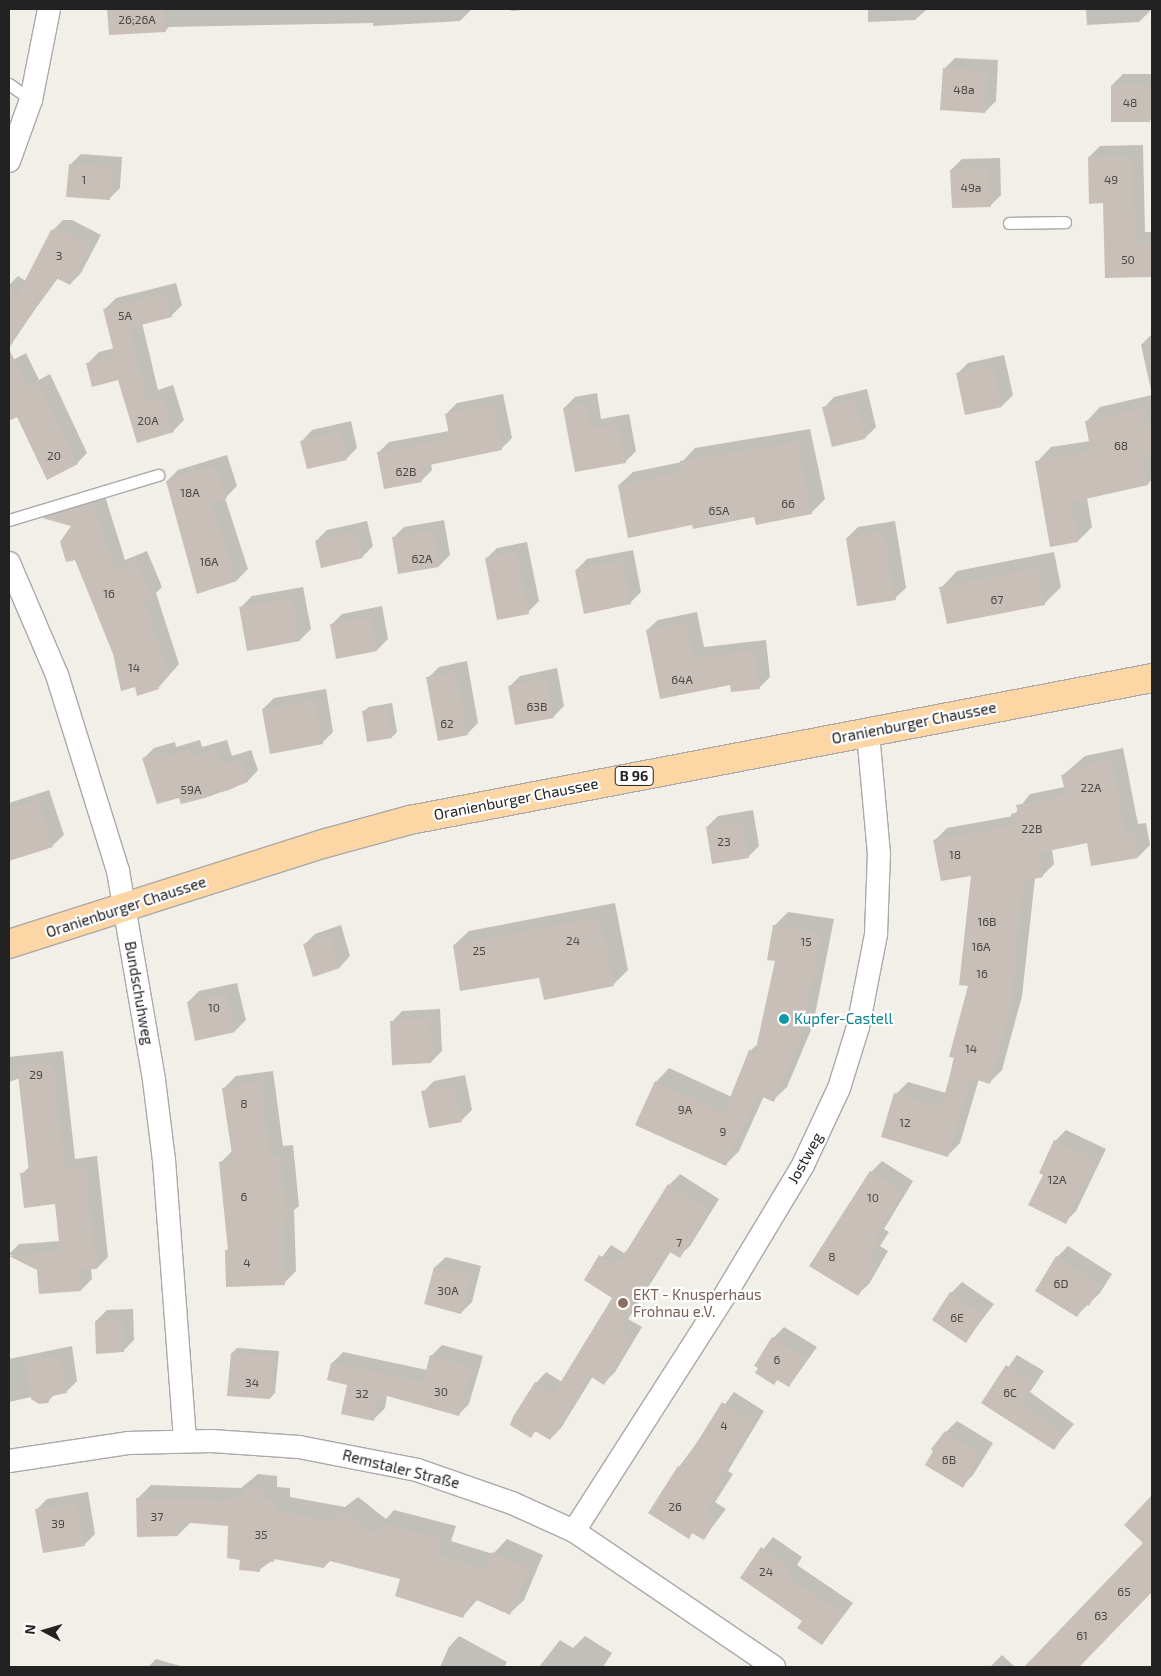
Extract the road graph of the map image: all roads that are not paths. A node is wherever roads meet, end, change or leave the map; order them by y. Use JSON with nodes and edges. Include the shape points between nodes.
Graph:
{"nodes":[{"id":1,"x":49,"y":9,"type":"edge"},
{"id":2,"x":9,"y":84,"type":"edge"},
{"id":3,"x":31,"y":100,"type":"junction"},
{"id":4,"x":9,"y":161,"type":"edge"},
{"id":5,"x":1065,"y":222,"type":"dead end"},
{"id":6,"x":1009,"y":223,"type":"dead end"},
{"id":7,"x":158,"y":475,"type":"dead end"},
{"id":8,"x":9,"y":520,"type":"edge"},
{"id":9,"x":9,"y":564,"type":"edge"},
{"id":10,"x":1152,"y":678,"type":"edge"},
{"id":11,"x":868,"y":732,"type":"junction"},
{"id":12,"x":124,"y":907,"type":"junction"},
{"id":13,"x":9,"y":944,"type":"edge"},
{"id":14,"x":185,"y":1440,"type":"junction"},
{"id":15,"x":9,"y":1461,"type":"edge"},
{"id":16,"x":574,"y":1531,"type":"junction"},
{"id":17,"x":774,"y":1667,"type":"edge"}],
"edges":[{"from":1,"to":3,"type":"street"},
{"from":2,"to":3,"type":"lane"},
{"from":3,"to":4,"type":"street"},
{"from":5,"to":6,"type":"lane"},
{"from":7,"to":8,"type":"lane"},
{"from":9,"to":12,"type":"street","name":"Bundschuhweg","via":[[57,675],[116,865]]},
{"from":10,"to":11,"type":"main road","name":"Oranienburger Chaussee","number":"B 96"},
{"from":11,"to":12,"type":"main road","name":"Oranienburger Chaussee","number":"B 96","via":[[410,820]]},
{"from":11,"to":16,"type":"street","name":"Jostweg","via":[[879,854],[876,934],[858,1027],[838,1088],[803,1165],[728,1290]]},
{"from":12,"to":13,"type":"main road","name":"Oranienburger Chaussee","number":"B 96"},
{"from":12,"to":14,"type":"street","name":"Bundschuhweg","via":[[154,1080],[164,1160]]},
{"from":14,"to":15,"type":"street","name":"Remstaler Straße","via":[[128,1443]]},
{"from":14,"to":16,"type":"street","name":"Remstaler Straße","via":[[299,1447],[417,1470],[512,1503]]},
{"from":16,"to":17,"type":"street","name":"Remstaler Straße"}]}
